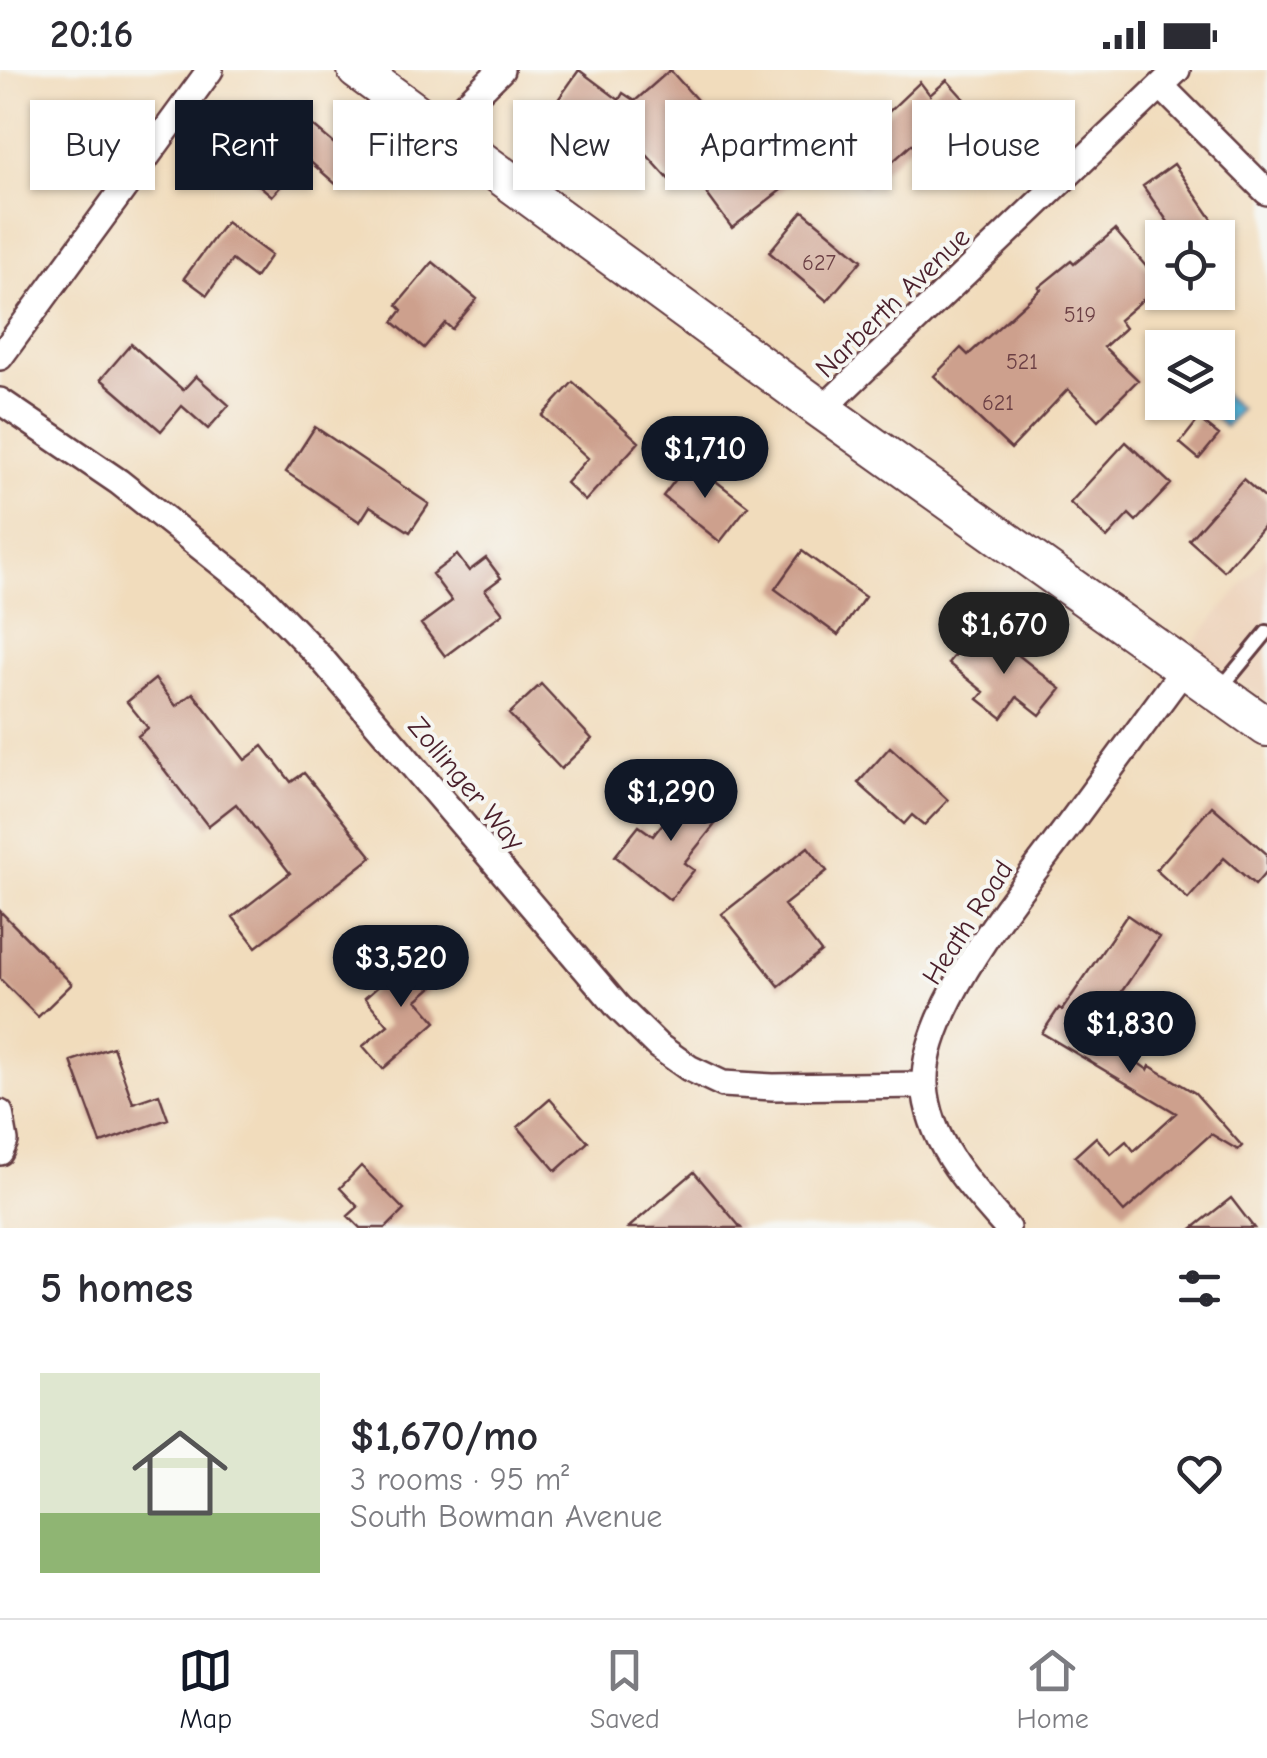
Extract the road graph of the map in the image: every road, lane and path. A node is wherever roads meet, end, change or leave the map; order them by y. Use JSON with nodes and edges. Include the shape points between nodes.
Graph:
{"nodes":[{"id":1,"x":210,"y":70,"type":"edge"},
{"id":2,"x":357,"y":70,"type":"edge"},
{"id":3,"x":502,"y":70,"type":"edge"},
{"id":4,"x":1169,"y":78,"type":"edge"},
{"id":5,"x":400,"y":100,"type":"edge"},
{"id":6,"x":471,"y":100,"type":"edge"},
{"id":7,"x":493,"y":167,"type":"edge"},
{"id":8,"x":1267,"y":192,"type":"edge"},
{"id":9,"x":0,"y":357,"type":"edge"},
{"id":10,"x":0,"y":401,"type":"edge"},
{"id":11,"x":822,"y":410,"type":"junction"},
{"id":12,"x":1267,"y":632,"type":"edge"},
{"id":13,"x":1184,"y":669,"type":"junction"},
{"id":14,"x":1218,"y":692,"type":"junction"},
{"id":15,"x":1267,"y":726,"type":"edge"},
{"id":16,"x":925,"y":1085,"type":"junction"},
{"id":17,"x":0,"y":1113,"type":"edge"},
{"id":18,"x":0,"y":1152,"type":"edge"},
{"id":19,"x":1007,"y":1228,"type":"edge"}],
"edges":[{"from":1,"to":9,"type":"street"},
{"from":2,"to":5,"type":"street"},
{"from":3,"to":6,"type":"street"},
{"from":4,"to":8,"type":"street"},
{"from":4,"to":11,"type":"street","name":"Narberth Avenue"},
{"from":7,"to":11,"type":"street"},
{"from":10,"to":16,"type":"street","name":"Zollinger Way","via":[[119,482],[256,591],[658,1046],[723,1084]]},
{"from":11,"to":13,"type":"street"},
{"from":12,"to":14,"type":"lane"},
{"from":13,"to":14,"type":"street"},
{"from":13,"to":16,"type":"street","name":"Heath Road","via":[[986,938],[938,1030]]},
{"from":14,"to":15,"type":"street"},
{"from":16,"to":19,"type":"street","name":"Heath Road","via":[[957,1171]]},
{"from":17,"to":18,"type":"street"}]}
